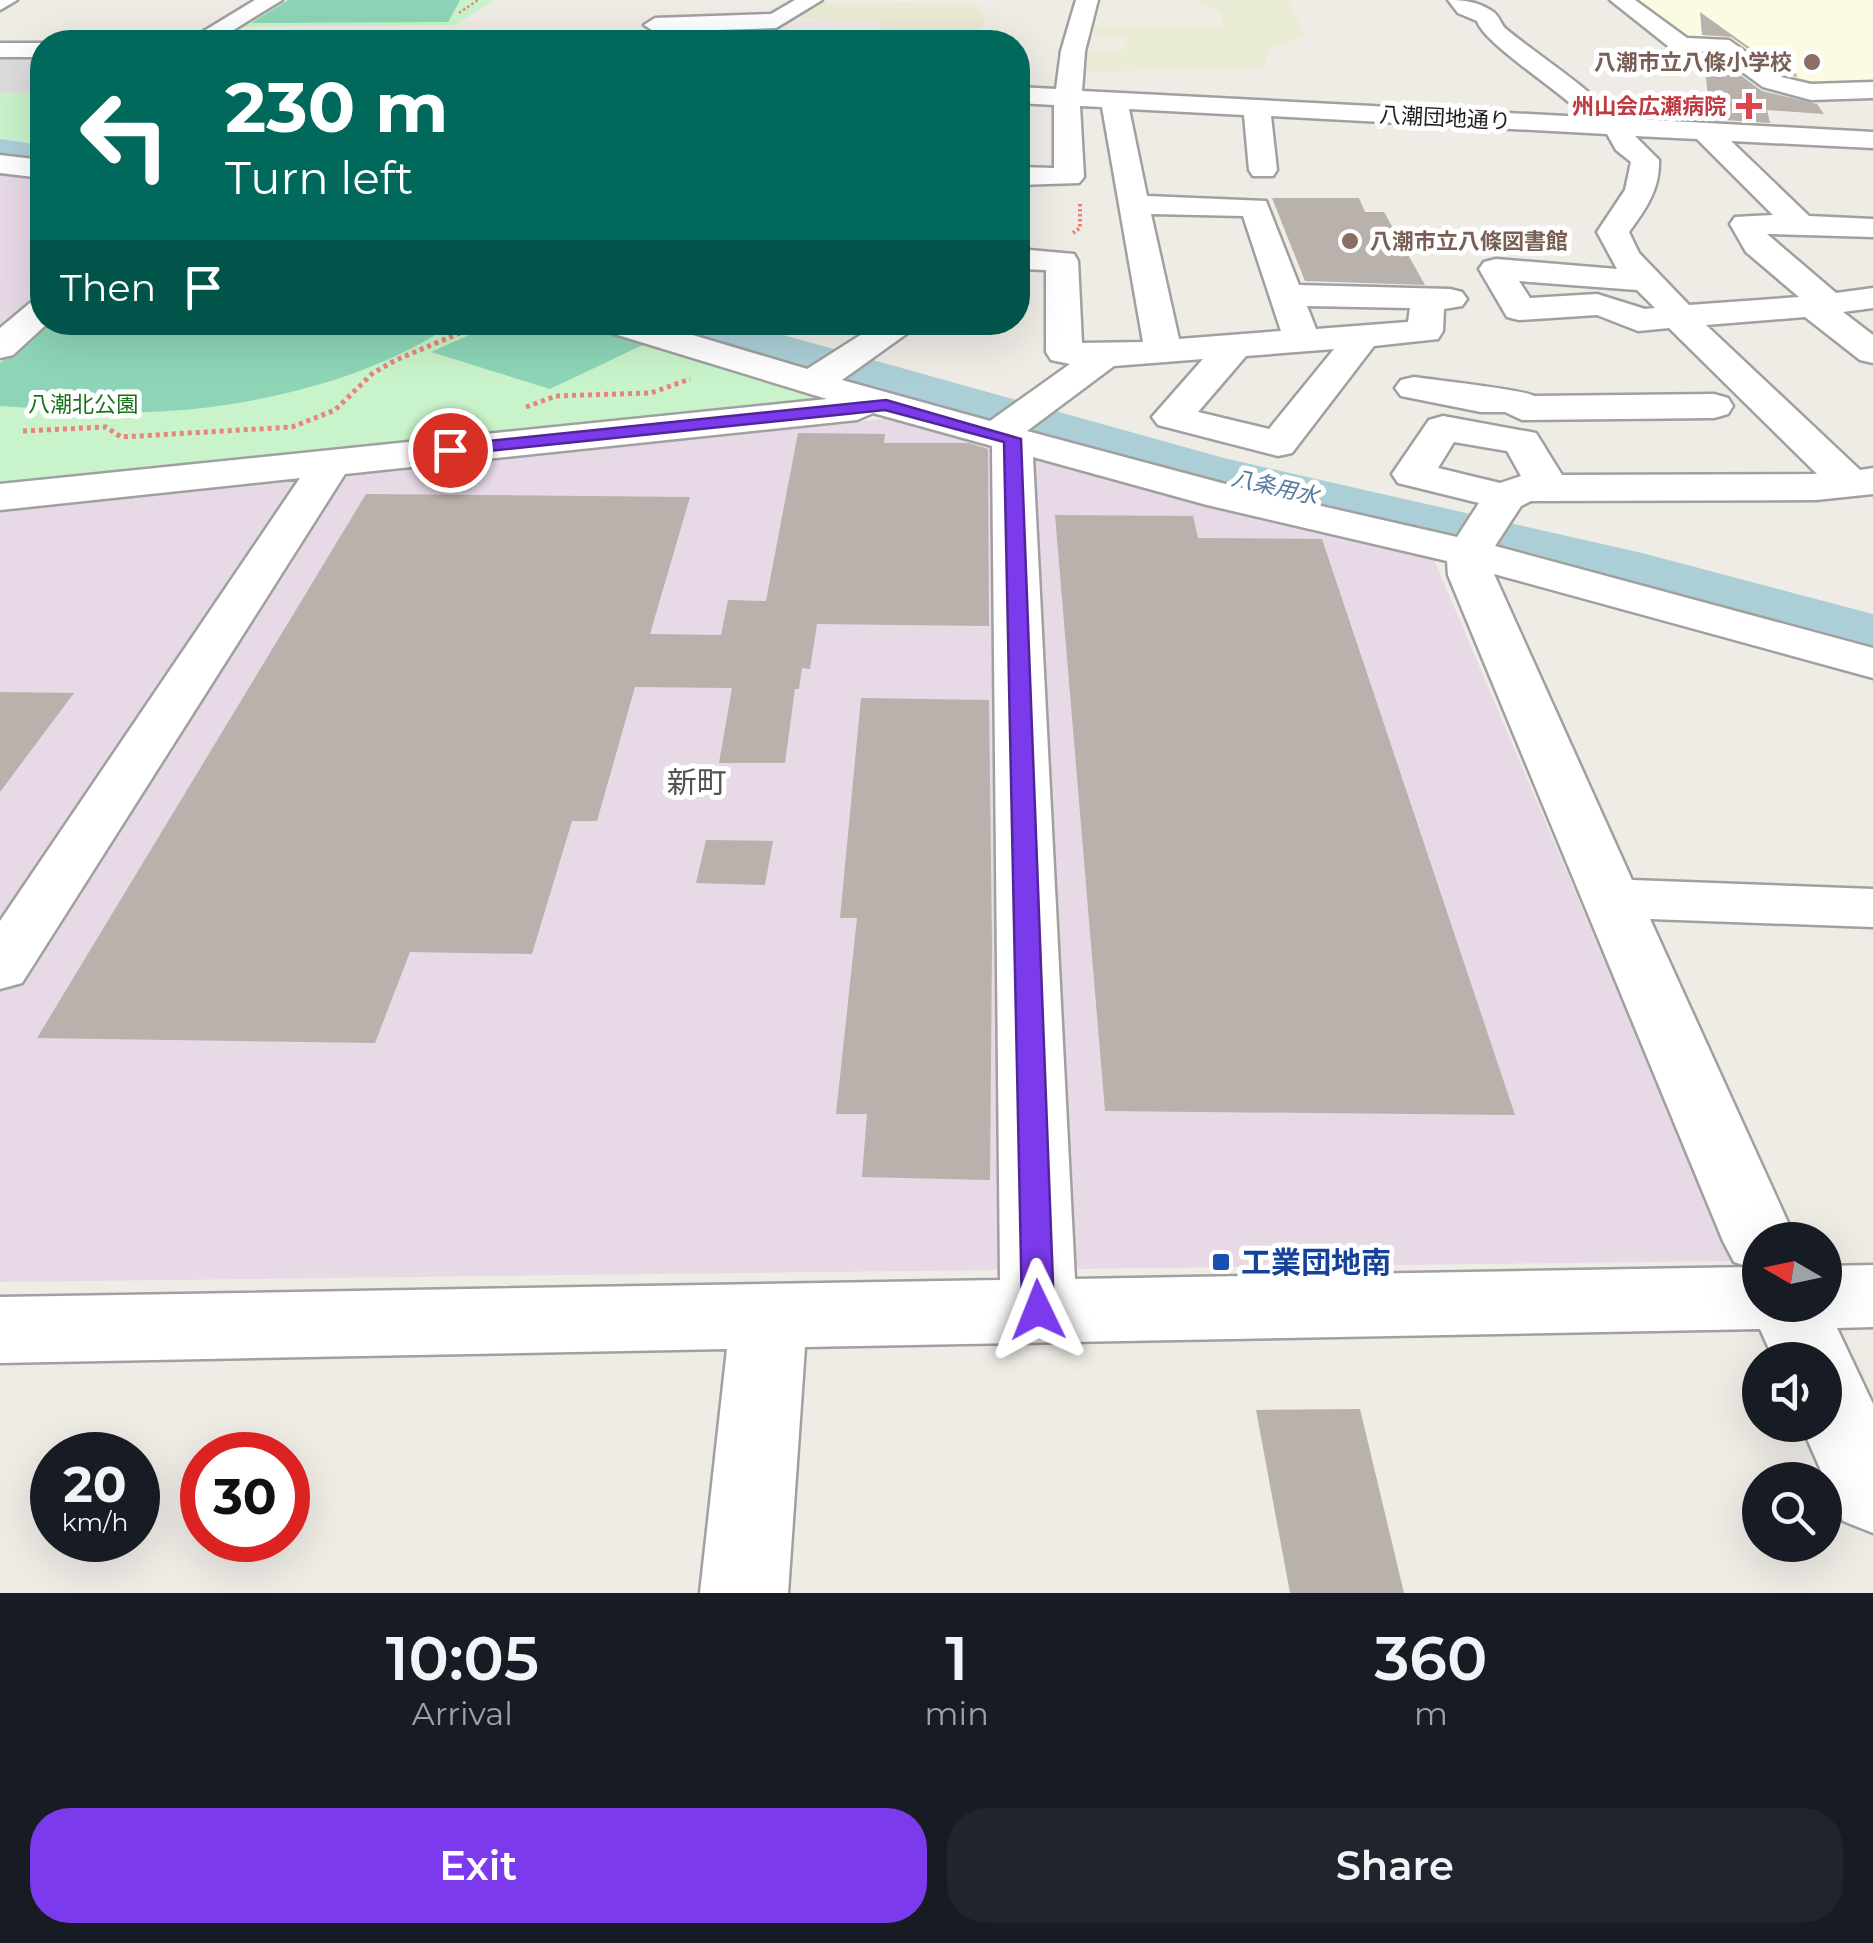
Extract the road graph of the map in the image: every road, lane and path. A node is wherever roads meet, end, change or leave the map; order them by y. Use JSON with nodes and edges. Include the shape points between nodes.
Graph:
{"nodes":[{"id":1,"x":271,"y":0,"type":"edge"},
{"id":2,"x":478,"y":0,"type":"edge"},
{"id":3,"x":658,"y":0,"type":"edge"},
{"id":4,"x":811,"y":0,"type":"edge"},
{"id":5,"x":1088,"y":0,"type":"edge"},
{"id":6,"x":1460,"y":0,"type":"edge"},
{"id":7,"x":1621,"y":0,"type":"edge"},
{"id":8,"x":459,"y":13,"type":"dead end"},
{"id":9,"x":219,"y":30,"type":"edge"},
{"id":10,"x":648,"y":30,"type":"edge"},
{"id":11,"x":670,"y":30,"type":"edge"},
{"id":12,"x":0,"y":50,"type":"edge"},
{"id":13,"x":30,"y":50,"type":"edge"},
{"id":14,"x":1873,"y":90,"type":"edge"},
{"id":15,"x":1818,"y":91,"type":"junction"},
{"id":16,"x":1030,"y":96,"type":"edge"},
{"id":17,"x":1068,"y":98,"type":"junction"},
{"id":18,"x":1117,"y":101,"type":"junction"},
{"id":19,"x":1258,"y":108,"type":"junction"},
{"id":20,"x":1612,"y":127,"type":"junction"},
{"id":21,"x":1866,"y":128,"type":"edge"},
{"id":22,"x":1705,"y":132,"type":"junction"},
{"id":23,"x":1813,"y":137,"type":"junction"},
{"id":24,"x":0,"y":164,"type":"edge"},
{"id":25,"x":30,"y":168,"type":"edge"},
{"id":26,"x":1263,"y":170,"type":"dead end"},
{"id":27,"x":1873,"y":172,"type":"edge"},
{"id":28,"x":1030,"y":176,"type":"edge"},
{"id":29,"x":1137,"y":205,"type":"junction"},
{"id":30,"x":1800,"y":226,"type":"junction"},
{"id":31,"x":1873,"y":228,"type":"edge"},
{"id":32,"x":1072,"y":234,"type":"dead end"},
{"id":33,"x":1030,"y":236,"type":"edge"},
{"id":34,"x":1030,"y":260,"type":"edge"},
{"id":35,"x":1648,"y":282,"type":"junction"},
{"id":36,"x":1288,"y":294,"type":"junction"},
{"id":37,"x":1873,"y":298,"type":"edge"},
{"id":38,"x":30,"y":301,"type":"edge"},
{"id":39,"x":0,"y":303,"type":"edge"},
{"id":40,"x":1821,"y":305,"type":"junction"},
{"id":41,"x":1679,"y":316,"type":"junction"},
{"id":42,"x":30,"y":321,"type":"edge"},
{"id":43,"x":455,"y":335,"type":"edge"},
{"id":44,"x":652,"y":335,"type":"edge"},
{"id":45,"x":886,"y":335,"type":"edge"},
{"id":46,"x":1363,"y":336,"type":"junction"},
{"id":47,"x":1302,"y":340,"type":"junction"},
{"id":48,"x":1236,"y":345,"type":"junction"},
{"id":49,"x":0,"y":347,"type":"edge"},
{"id":50,"x":1163,"y":350,"type":"junction"},
{"id":51,"x":1873,"y":352,"type":"edge"},
{"id":52,"x":1104,"y":356,"type":"junction"},
{"id":53,"x":740,"y":362,"type":"junction"},
{"id":54,"x":829,"y":373,"type":"junction"},
{"id":55,"x":1670,"y":378,"type":"dead end"},
{"id":56,"x":1414,"y":388,"type":"dead end"},
{"id":57,"x":886,"y":405,"type":"junction"},
{"id":58,"x":512,"y":412,"type":"dead end"},
{"id":59,"x":292,"y":427,"type":"junction"},
{"id":60,"x":1013,"y":428,"type":"junction"},
{"id":61,"x":1740,"y":428,"type":"junction"},
{"id":62,"x":24,"y":431,"type":"dead end"},
{"id":63,"x":1611,"y":436,"type":"dead end"},
{"id":64,"x":322,"y":445,"type":"junction"},
{"id":65,"x":1857,"y":481,"type":"edge"},
{"id":66,"x":1547,"y":486,"type":"junction"},
{"id":67,"x":1505,"y":497,"type":"junction"},
{"id":68,"x":0,"y":498,"type":"edge"},
{"id":69,"x":1468,"y":552,"type":"junction"},
{"id":70,"x":1873,"y":663,"type":"edge"},
{"id":71,"x":1610,"y":898,"type":"junction"},
{"id":72,"x":1873,"y":908,"type":"edge"},
{"id":73,"x":0,"y":968,"type":"edge"},
{"id":74,"x":1752,"y":1222,"type":"edge"},
{"id":75,"x":1842,"y":1296,"type":"edge"},
{"id":76,"x":1873,"y":1296,"type":"edge"},
{"id":77,"x":1742,"y":1298,"type":"edge"},
{"id":78,"x":1038,"y":1310,"type":"junction"},
{"id":79,"x":770,"y":1317,"type":"junction"},
{"id":80,"x":0,"y":1330,"type":"edge"},
{"id":81,"x":1842,"y":1425,"type":"edge"},
{"id":82,"x":1873,"y":1494,"type":"edge"},
{"id":83,"x":744,"y":1593,"type":"edge"}],
"edges":[{"from":1,"to":9,"type":"street"},
{"from":2,"to":8,"type":"path"},
{"from":3,"to":10,"type":"street"},
{"from":4,"to":11,"type":"street","via":[[776,21]]},
{"from":5,"to":17,"type":"street"},
{"from":6,"to":20,"type":"street"},
{"from":7,"to":15,"type":"street","via":[[1681,45],[1721,45],[1772,82]]},
{"from":12,"to":13,"type":"street"},
{"from":14,"to":15,"type":"street"},
{"from":15,"to":21,"type":"street"},
{"from":16,"to":17,"type":"street","name":"八潮団地通り"},
{"from":17,"to":18,"type":"street","name":"八潮団地通り"},
{"from":17,"to":28,"type":"street","via":[[1070,177]]},
{"from":18,"to":19,"type":"street","name":"八潮団地通り"},
{"from":18,"to":29,"type":"street","via":[[1132,138]]},
{"from":19,"to":20,"type":"street","name":"八潮団地通り"},
{"from":19,"to":26,"type":"street","via":[[1249,139]]},
{"from":20,"to":22,"type":"street","name":"八潮団地通り"},
{"from":20,"to":35,"type":"street","via":[[1645,160],[1640,196],[1613,232],[1619,255]]},
{"from":21,"to":23,"type":"street","name":"八潮団地通り"},
{"from":22,"to":23,"type":"street","name":"八潮団地通り"},
{"from":22,"to":30,"type":"street"},
{"from":23,"to":27,"type":"street"},
{"from":24,"to":25,"type":"street"},
{"from":29,"to":36,"type":"street","via":[[1255,208]]},
{"from":29,"to":50,"type":"street"},
{"from":30,"to":31,"type":"street"},
{"from":30,"to":40,"type":"street","via":[[1746,224],[1757,244]]},
{"from":32,"to":33,"type":"street"},
{"from":34,"to":52,"type":"street","via":[[1062,260],[1049,298],[1064,352]]},
{"from":35,"to":41,"type":"street"},
{"from":35,"to":41,"type":"street","via":[[1496,269],[1519,310],[1606,303],[1638,320]]},
{"from":36,"to":46,"type":"street","via":[[1438,299],[1425,331]]},
{"from":36,"to":47,"type":"street"},
{"from":37,"to":40,"type":"street"},
{"from":38,"to":39,"type":"street"},
{"from":40,"to":41,"type":"street"},
{"from":40,"to":51,"type":"street"},
{"from":41,"to":65,"type":"street"},
{"from":42,"to":49,"type":"street"},
{"from":43,"to":59,"type":"path","via":[[396,360],[335,410]]},
{"from":44,"to":53,"type":"street"},
{"from":45,"to":54,"type":"street"},
{"from":46,"to":47,"type":"street"},
{"from":46,"to":48,"type":"street","via":[[1278,444],[1172,417]]},
{"from":47,"to":48,"type":"street"},
{"from":48,"to":50,"type":"street"},
{"from":50,"to":52,"type":"street"},
{"from":52,"to":60,"type":"street"},
{"from":53,"to":54,"type":"street"},
{"from":53,"to":58,"type":"path","via":[[651,393],[556,396]]},
{"from":54,"to":57,"type":"street"},
{"from":55,"to":61,"type":"street"},
{"from":56,"to":61,"type":"street","via":[[1518,400],[1522,408]]},
{"from":57,"to":60,"type":"street"},
{"from":57,"to":64,"type":"street"},
{"from":59,"to":62,"type":"path","via":[[121,437],[106,427]]},
{"from":59,"to":64,"type":"path"},
{"from":60,"to":69,"type":"street","via":[[1222,496]]},
{"from":60,"to":78,"type":"street"},
{"from":61,"to":63,"type":"street"},
{"from":61,"to":65,"type":"street"},
{"from":64,"to":68,"type":"street"},
{"from":64,"to":73,"type":"street"},
{"from":65,"to":66,"type":"street","via":[[1816,487]]},
{"from":66,"to":67,"type":"street"},
{"from":66,"to":67,"type":"street","via":[[1522,442],[1444,428],[1413,474]]},
{"from":67,"to":69,"type":"street"},
{"from":69,"to":70,"type":"street"},
{"from":69,"to":71,"type":"street","via":[[1471,575]]},
{"from":71,"to":72,"type":"street"},
{"from":71,"to":74,"type":"street"},
{"from":75,"to":76,"type":"street"},
{"from":77,"to":78,"type":"street"},
{"from":78,"to":79,"type":"street"},
{"from":79,"to":80,"type":"street"},
{"from":79,"to":83,"type":"street"},
{"from":81,"to":82,"type":"street"}]}
